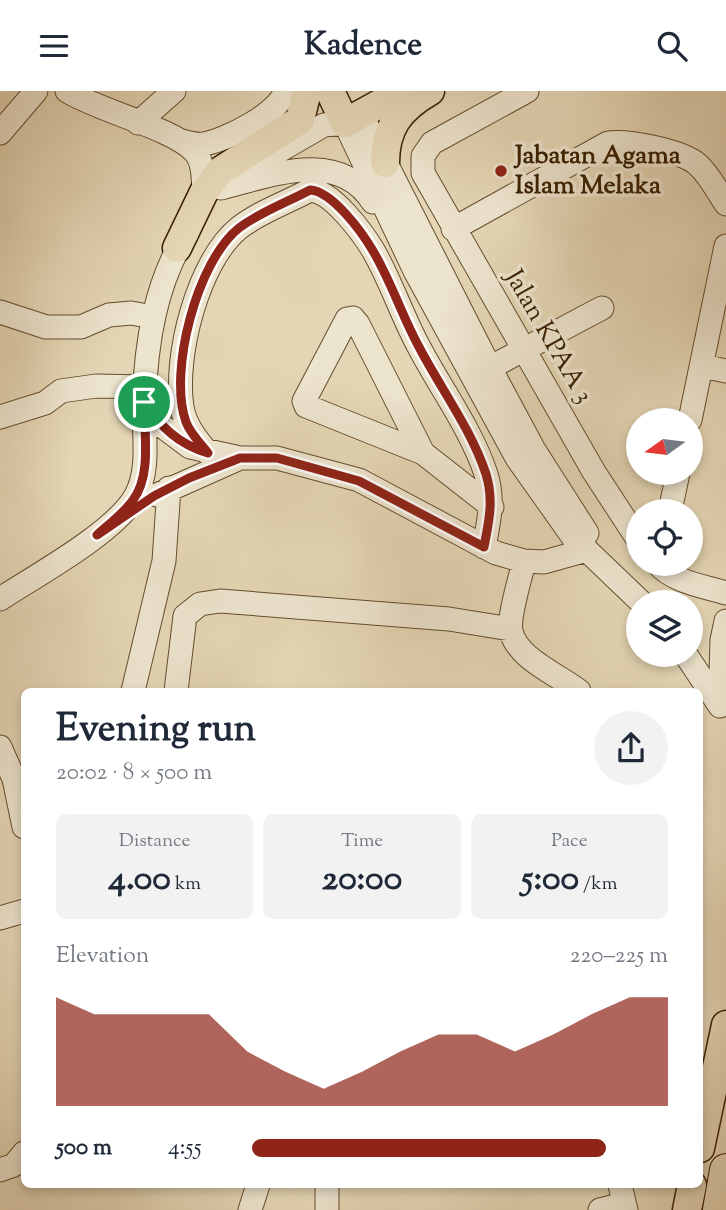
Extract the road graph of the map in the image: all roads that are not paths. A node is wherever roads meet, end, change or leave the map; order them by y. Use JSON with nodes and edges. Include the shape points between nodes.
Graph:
{"nodes":[{"id":1,"x":36,"y":91,"type":"edge"},
{"id":2,"x":67,"y":91,"type":"edge"},
{"id":3,"x":174,"y":91,"type":"edge"},
{"id":4,"x":285,"y":91,"type":"edge"},
{"id":5,"x":307,"y":91,"type":"edge"},
{"id":6,"x":403,"y":91,"type":"edge"},
{"id":7,"x":430,"y":91,"type":"edge"},
{"id":8,"x":527,"y":91,"type":"edge"},
{"id":9,"x":345,"y":105,"type":"edge"},
{"id":10,"x":138,"y":124,"type":"junction"},
{"id":11,"x":0,"y":133,"type":"edge"},
{"id":12,"x":182,"y":142,"type":"junction"},
{"id":13,"x":236,"y":144,"type":"junction"},
{"id":14,"x":385,"y":163,"type":"junction"},
{"id":15,"x":212,"y":190,"type":"junction"},
{"id":16,"x":726,"y":204,"type":"edge"},
{"id":17,"x":453,"y":229,"type":"junction"},
{"id":18,"x":726,"y":246,"type":"edge"},
{"id":19,"x":177,"y":248,"type":"joint"},
{"id":20,"x":415,"y":271,"type":"junction"},
{"id":21,"x":602,"y":307,"type":"dead end"},
{"id":22,"x":0,"y":311,"type":"edge"},
{"id":23,"x":153,"y":317,"type":"junction"},
{"id":24,"x":524,"y":350,"type":"junction"},
{"id":25,"x":703,"y":366,"type":"junction"},
{"id":26,"x":726,"y":371,"type":"edge"},
{"id":27,"x":481,"y":372,"type":"junction"},
{"id":28,"x":145,"y":394,"type":"junction"},
{"id":29,"x":693,"y":408,"type":"edge"},
{"id":30,"x":0,"y":417,"type":"edge"},
{"id":31,"x":208,"y":453,"type":"junction"},
{"id":32,"x":423,"y":453,"type":"junction"},
{"id":33,"x":240,"y":458,"type":"junction"},
{"id":34,"x":169,"y":488,"type":"junction"},
{"id":35,"x":492,"y":507,"type":"junction"},
{"id":36,"x":626,"y":521,"type":"edge"},
{"id":37,"x":97,"y":535,"type":"junction"},
{"id":38,"x":484,"y":547,"type":"junction"},
{"id":39,"x":587,"y":550,"type":"junction"},
{"id":40,"x":524,"y":561,"type":"junction"},
{"id":41,"x":674,"y":576,"type":"edge"},
{"id":42,"x":628,"y":590,"type":"edge"},
{"id":43,"x":726,"y":593,"type":"edge"},
{"id":44,"x":0,"y":600,"type":"edge"},
{"id":45,"x":726,"y":621,"type":"edge"},
{"id":46,"x":510,"y":629,"type":"junction"},
{"id":47,"x":694,"y":667,"type":"edge"},
{"id":48,"x":134,"y":688,"type":"edge"},
{"id":49,"x":176,"y":688,"type":"edge"},
{"id":50,"x":575,"y":688,"type":"edge"},
{"id":51,"x":723,"y":712,"type":"edge"},
{"id":52,"x":0,"y":747,"type":"edge"},
{"id":53,"x":21,"y":813,"type":"edge"},
{"id":54,"x":21,"y":913,"type":"edge"},
{"id":55,"x":0,"y":918,"type":"edge"},
{"id":56,"x":726,"y":1025,"type":"edge"},
{"id":57,"x":703,"y":1134,"type":"edge"},
{"id":58,"x":21,"y":1157,"type":"edge"},
{"id":59,"x":0,"y":1170,"type":"edge"},
{"id":60,"x":726,"y":1170,"type":"edge"},
{"id":61,"x":257,"y":1188,"type":"edge"},
{"id":62,"x":327,"y":1188,"type":"edge"},
{"id":63,"x":691,"y":1188,"type":"edge"},
{"id":64,"x":624,"y":1200,"type":"edge"},
{"id":65,"x":250,"y":1210,"type":"edge"},
{"id":66,"x":327,"y":1210,"type":"edge"},
{"id":67,"x":600,"y":1210,"type":"edge"},
{"id":68,"x":687,"y":1210,"type":"edge"},
{"id":69,"x":719,"y":1210,"type":"edge"}],
"edges":[{"from":1,"to":11,"type":"street"},
{"from":2,"to":10,"type":"street"},
{"from":3,"to":10,"type":"street"},
{"from":4,"to":13,"type":"street","via":[[275,110]]},
{"from":5,"to":13,"type":"main road","via":[[300,120]]},
{"from":6,"to":9,"type":"main road"},
{"from":7,"to":14,"type":"main road","via":[[398,115],[385,143]]},
{"from":8,"to":17,"type":"street","name":"Jalan KPAA 3","via":[[432,143],[424,156],[423,173]]},
{"from":9,"to":14,"type":"street"},
{"from":9,"to":15,"type":"street"},
{"from":9,"to":20,"type":"street"},
{"from":10,"to":12,"type":"street"},
{"from":12,"to":13,"type":"street"},
{"from":12,"to":15,"type":"street","via":[[196,152]]},
{"from":13,"to":15,"type":"main road"},
{"from":14,"to":27,"type":"street"},
{"from":15,"to":19,"type":"main road"},
{"from":15,"to":20,"type":"street","via":[[275,174],[338,171],[366,192]]},
{"from":16,"to":17,"type":"street","via":[[689,158],[622,141],[608,143]]},
{"from":17,"to":24,"type":"street","name":"Jalan KPAA 3"},
{"from":18,"to":25,"type":"street"},
{"from":19,"to":23,"type":"street"},
{"from":20,"to":27,"type":"street"},
{"from":21,"to":24,"type":"street"},
{"from":22,"to":23,"type":"street","via":[[46,327],[81,327],[109,315]]},
{"from":23,"to":28,"type":"street"},
{"from":24,"to":27,"type":"street"},
{"from":24,"to":36,"type":"street","name":"Jalan KPAA 3"},
{"from":25,"to":26,"type":"street"},
{"from":25,"to":29,"type":"street"},
{"from":27,"to":39,"type":"street","via":[[587,534]]},
{"from":28,"to":30,"type":"street","via":[[96,386],[61,391],[45,403]]},
{"from":28,"to":31,"type":"street","via":[[158,423],[175,438]]},
{"from":28,"to":37,"type":"street","via":[[140,487],[125,509]]},
{"from":31,"to":33,"type":"street"},
{"from":31,"to":35,"type":"street","via":[[187,424],[182,406],[186,331],[198,294],[223,245],[240,227],[310,190],[320,190],[373,250],[418,346],[471,440],[486,475]]},
{"from":32,"to":32,"type":"street","via":[[358,324],[347,319],[304,401],[306,406]]},
{"from":32,"to":35,"type":"street"},
{"from":33,"to":34,"type":"street"},
{"from":33,"to":38,"type":"street","via":[[277,458],[359,481]]},
{"from":34,"to":37,"type":"street"},
{"from":34,"to":48,"type":"street","via":[[164,561]]},
{"from":35,"to":38,"type":"street"},
{"from":37,"to":44,"type":"street"},
{"from":38,"to":40,"type":"street"},
{"from":39,"to":40,"type":"street","via":[[544,562]]},
{"from":39,"to":42,"type":"street"},
{"from":40,"to":46,"type":"street"},
{"from":41,"to":43,"type":"street"},
{"from":45,"to":51,"type":"street","via":[[720,677]]},
{"from":46,"to":49,"type":"street","via":[[436,618],[220,601],[200,604],[185,615]]},
{"from":46,"to":50,"type":"street","via":[[528,656]]},
{"from":47,"to":51,"type":"street"},
{"from":52,"to":53,"type":"street","via":[[14,779]]},
{"from":54,"to":55,"type":"street"},
{"from":56,"to":57,"type":"main road"},
{"from":58,"to":59,"type":"street"},
{"from":60,"to":69,"type":"highway"},
{"from":61,"to":65,"type":"street"},
{"from":62,"to":66,"type":"street"},
{"from":63,"to":68,"type":"main road"},
{"from":64,"to":67,"type":"street"}]}
